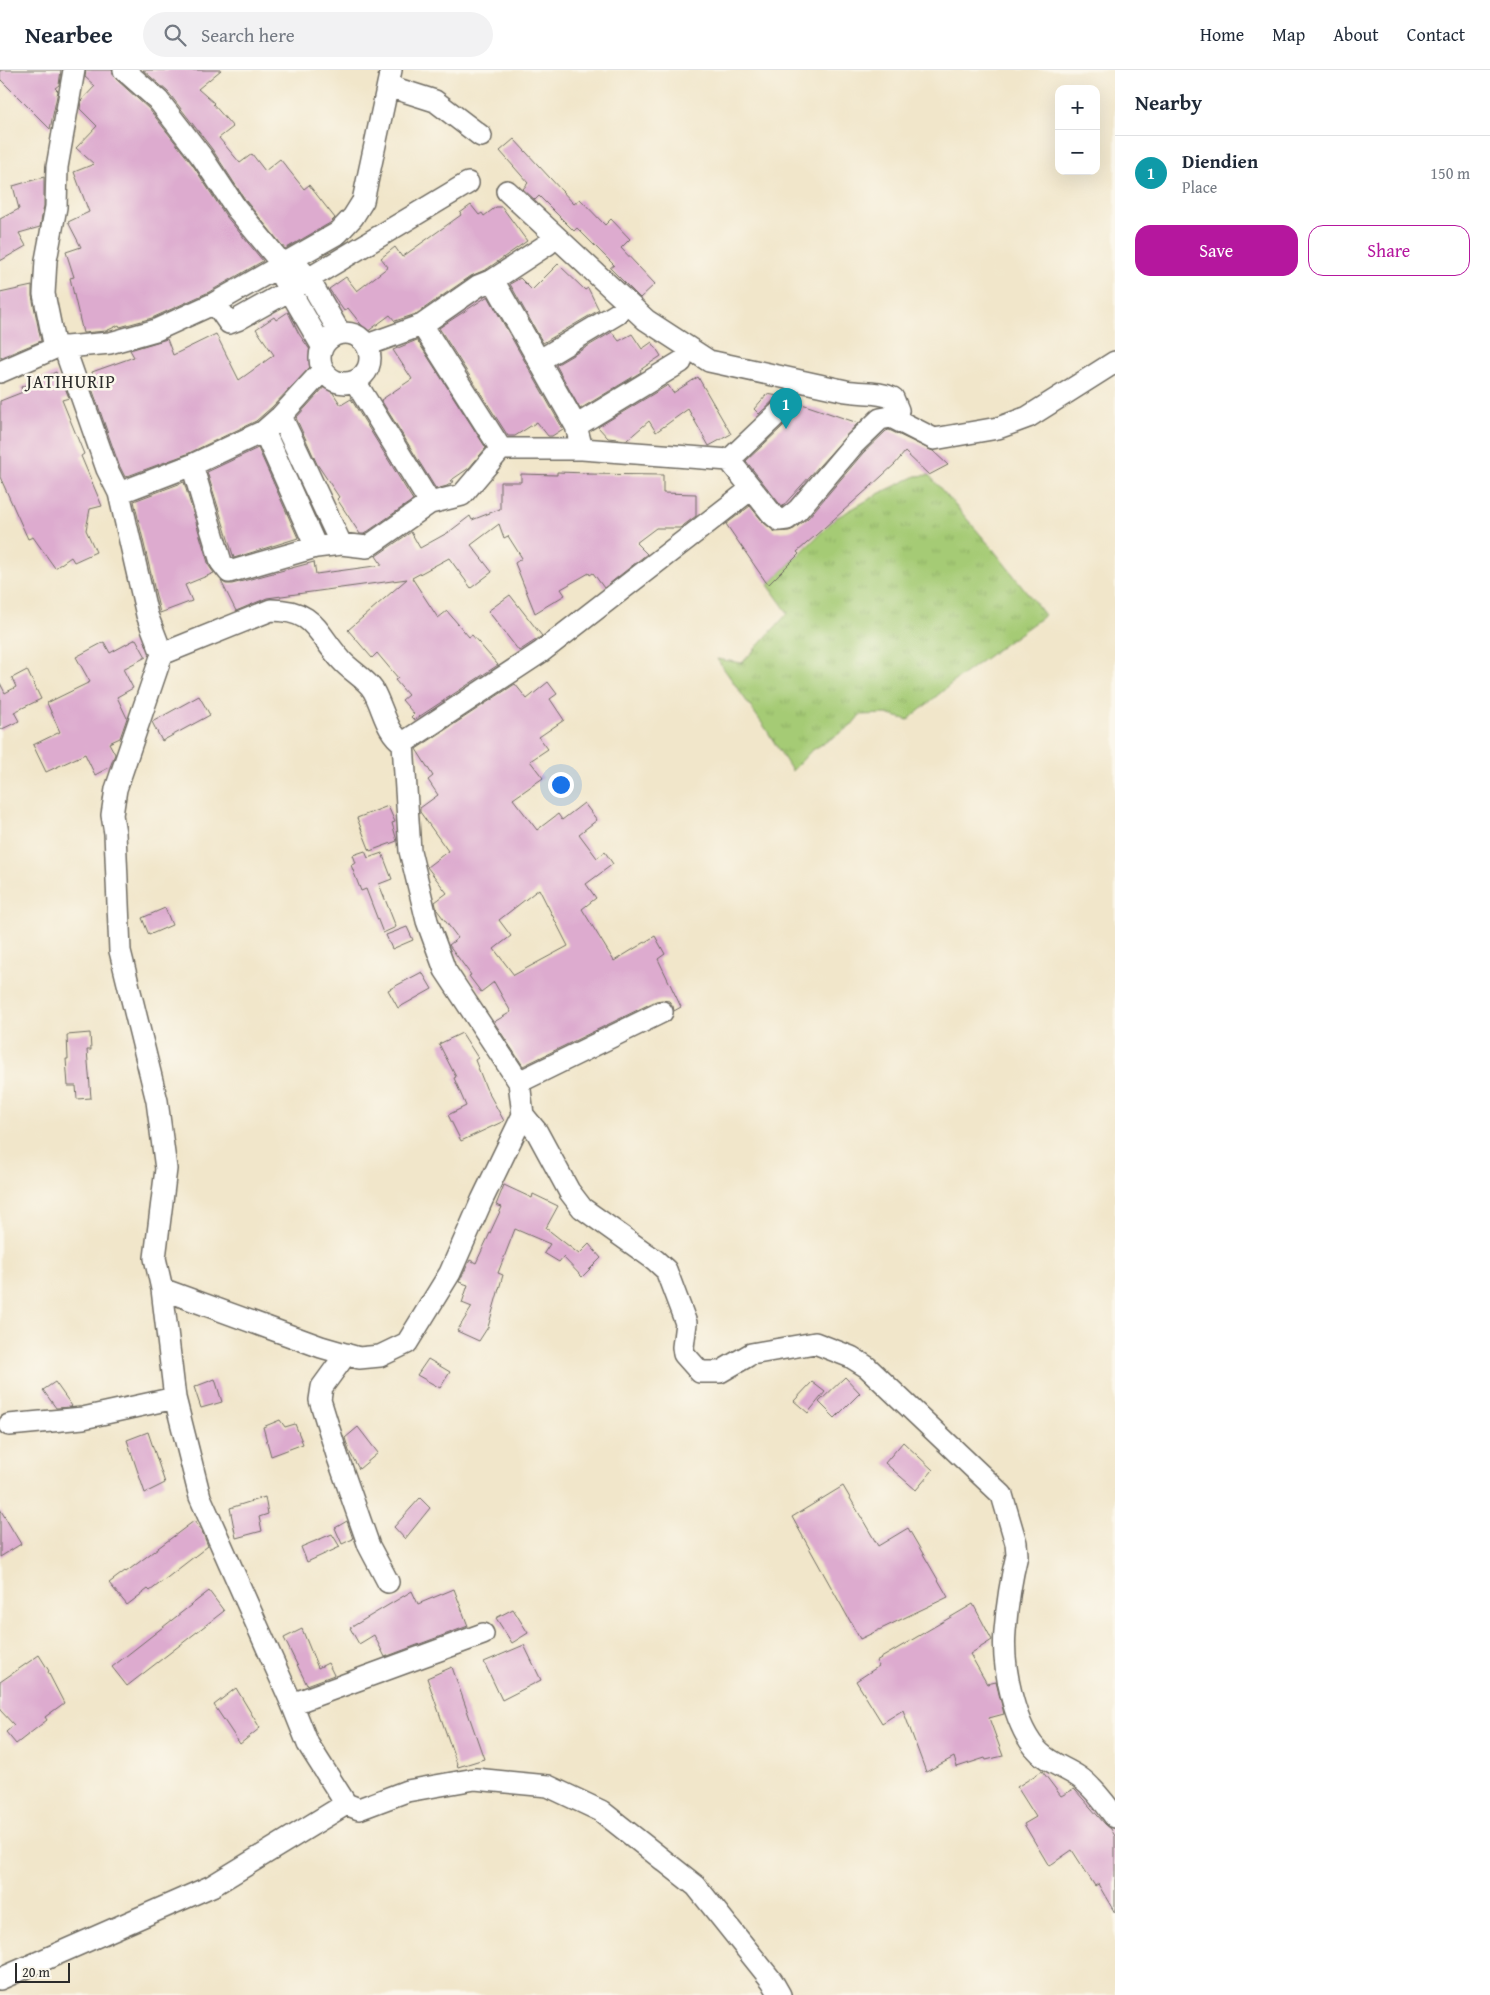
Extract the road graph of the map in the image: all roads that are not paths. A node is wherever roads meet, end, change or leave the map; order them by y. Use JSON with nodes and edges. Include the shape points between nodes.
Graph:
{"nodes":[{"id":1,"x":74,"y":70,"type":"edge"},
{"id":2,"x":124,"y":70,"type":"edge"},
{"id":3,"x":390,"y":78,"type":"edge"},
{"id":4,"x":480,"y":136,"type":"dead end"},
{"id":5,"x":468,"y":182,"type":"dead end"},
{"id":6,"x":506,"y":191,"type":"dead end"},
{"id":7,"x":548,"y":244,"type":"dead end"},
{"id":8,"x":283,"y":264,"type":"junction"},
{"id":9,"x":493,"y":280,"type":"junction"},
{"id":10,"x":299,"y":284,"type":"junction"},
{"id":11,"x":215,"y":304,"type":"junction"},
{"id":12,"x":617,"y":314,"type":"dead end"},
{"id":13,"x":422,"y":325,"type":"junction"},
{"id":14,"x":340,"y":333,"type":"junction"},
{"id":15,"x":367,"y":345,"type":"junction"},
{"id":16,"x":322,"y":346,"type":"junction"},
{"id":17,"x":60,"y":348,"type":"junction"},
{"id":18,"x":540,"y":360,"type":"junction"},
{"id":19,"x":681,"y":362,"type":"dead end"},
{"id":20,"x":1115,"y":362,"type":"edge"},
{"id":21,"x":322,"y":371,"type":"junction"},
{"id":22,"x":0,"y":372,"type":"edge"},
{"id":23,"x":356,"y":383,"type":"junction"},
{"id":24,"x":790,"y":402,"type":"dead end"},
{"id":25,"x":281,"y":416,"type":"junction"},
{"id":26,"x":891,"y":418,"type":"junction"},
{"id":27,"x":576,"y":426,"type":"junction"},
{"id":28,"x":264,"y":431,"type":"junction"},
{"id":29,"x":582,"y":449,"type":"junction"},
{"id":30,"x":501,"y":450,"type":"junction"},
{"id":31,"x":729,"y":460,"type":"junction"},
{"id":32,"x":192,"y":465,"type":"junction"},
{"id":33,"x":751,"y":489,"type":"junction"},
{"id":34,"x":119,"y":493,"type":"junction"},
{"id":35,"x":430,"y":503,"type":"junction"},
{"id":36,"x":341,"y":544,"type":"junction"},
{"id":37,"x":316,"y":547,"type":"junction"},
{"id":38,"x":162,"y":654,"type":"junction"},
{"id":39,"x":403,"y":743,"type":"junction"},
{"id":40,"x":662,"y":1012,"type":"dead end"},
{"id":41,"x":520,"y":1082,"type":"junction"},
{"id":42,"x":523,"y":1115,"type":"junction"},
{"id":43,"x":162,"y":1289,"type":"junction"},
{"id":44,"x":346,"y":1354,"type":"junction"},
{"id":45,"x":175,"y":1398,"type":"junction"},
{"id":46,"x":9,"y":1425,"type":"dead end"},
{"id":47,"x":388,"y":1582,"type":"dead end"},
{"id":48,"x":483,"y":1634,"type":"dead end"},
{"id":49,"x":292,"y":1704,"type":"junction"},
{"id":50,"x":346,"y":1804,"type":"junction"},
{"id":51,"x":1115,"y":1817,"type":"edge"},
{"id":52,"x":0,"y":1979,"type":"edge"},
{"id":53,"x":780,"y":1995,"type":"edge"}],
"edges":[{"from":1,"to":17,"type":"street","via":[[57,167],[56,207],[46,260],[44,294]]},
{"from":2,"to":8,"type":"street","via":[[174,119],[236,208]]},
{"from":3,"to":4,"type":"street","via":[[434,101]]},
{"from":3,"to":8,"type":"street","via":[[363,201],[338,233]]},
{"from":5,"to":10,"type":"street"},
{"from":6,"to":26,"type":"street","via":[[646,320],[709,361],[835,389],[882,393],[893,398],[898,410]]},
{"from":7,"to":9,"type":"street"},
{"from":8,"to":10,"type":"street"},
{"from":8,"to":11,"type":"street"},
{"from":9,"to":13,"type":"street","via":[[478,286]]},
{"from":9,"to":18,"type":"street"},
{"from":10,"to":11,"type":"street","via":[[229,323]]},
{"from":10,"to":14,"type":"street"},
{"from":10,"to":16,"type":"street"},
{"from":11,"to":17,"type":"street","via":[[156,330],[110,343]]},
{"from":12,"to":18,"type":"street"},
{"from":13,"to":15,"type":"street"},
{"from":13,"to":30,"type":"street"},
{"from":14,"to":15,"type":"street","via":[[355,335]]},
{"from":14,"to":16,"type":"street"},
{"from":15,"to":23,"type":"street","via":[[371,359],[367,373]]},
{"from":16,"to":21,"type":"street","via":[[319,359]]},
{"from":17,"to":22,"type":"street"},
{"from":17,"to":34,"type":"street"},
{"from":18,"to":27,"type":"street"},
{"from":19,"to":27,"type":"street"},
{"from":20,"to":26,"type":"street","via":[[1028,417],[998,428],[934,439]]},
{"from":21,"to":23,"type":"street","via":[[337,384]]},
{"from":21,"to":25,"type":"street"},
{"from":23,"to":35,"type":"street"},
{"from":24,"to":31,"type":"street"},
{"from":25,"to":28,"type":"street"},
{"from":25,"to":36,"type":"street"},
{"from":26,"to":33,"type":"street","via":[[880,419],[787,519],[778,520]]},
{"from":27,"to":29,"type":"street"},
{"from":28,"to":32,"type":"street"},
{"from":28,"to":37,"type":"street"},
{"from":29,"to":30,"type":"street"},
{"from":29,"to":31,"type":"street"},
{"from":30,"to":35,"type":"street","via":[[462,495]]},
{"from":31,"to":33,"type":"street"},
{"from":32,"to":34,"type":"street"},
{"from":32,"to":37,"type":"street","via":[[221,562],[229,572]]},
{"from":33,"to":39,"type":"street","via":[[541,652]]},
{"from":34,"to":38,"type":"street","via":[[147,615]]},
{"from":35,"to":36,"type":"street","via":[[367,547]]},
{"from":36,"to":37,"type":"street"},
{"from":38,"to":39,"type":"street","via":[[272,610],[300,614],[310,621],[342,662],[372,688],[394,737]]},
{"from":38,"to":43,"type":"street","via":[[116,789],[112,815],[120,951],[157,1100],[166,1168],[156,1258]]},
{"from":39,"to":41,"type":"street","via":[[410,851],[427,921],[445,970]]},
{"from":40,"to":41,"type":"street"},
{"from":41,"to":42,"type":"street"},
{"from":42,"to":44,"type":"street","via":[[450,1274],[407,1343],[380,1356],[359,1358]]},
{"from":42,"to":51,"type":"street","via":[[538,1132],[569,1192],[582,1208],[666,1270],[686,1323],[684,1354],[700,1372],[720,1372],[752,1354],[815,1343],[851,1357],[867,1367],[1002,1495],[1017,1555],[1005,1632],[1007,1669],[1024,1734],[1039,1753],[1079,1778],[1105,1802]]},
{"from":43,"to":44,"type":"street"},
{"from":43,"to":45,"type":"street"},
{"from":44,"to":47,"type":"street","via":[[322,1387],[320,1400],[369,1546]]},
{"from":45,"to":46,"type":"street","via":[[83,1418]]},
{"from":45,"to":49,"type":"street","via":[[200,1497]]},
{"from":48,"to":49,"type":"street"},
{"from":49,"to":50,"type":"street","via":[[308,1744]]},
{"from":50,"to":52,"type":"street","via":[[212,1886]]},
{"from":50,"to":53,"type":"street","via":[[359,1809],[407,1791],[475,1779],[548,1786],[601,1812],[696,1886]]}]}
